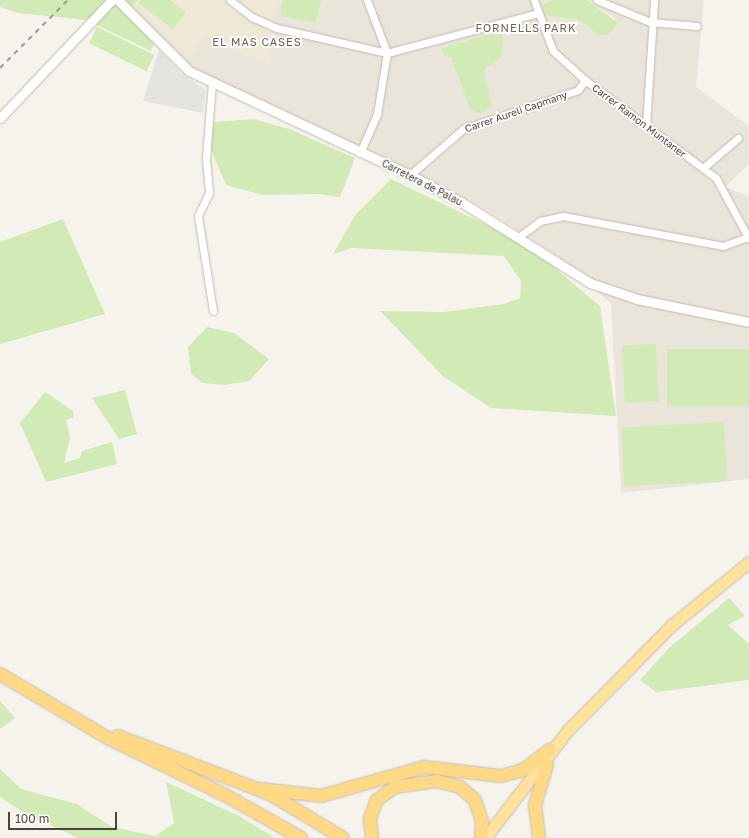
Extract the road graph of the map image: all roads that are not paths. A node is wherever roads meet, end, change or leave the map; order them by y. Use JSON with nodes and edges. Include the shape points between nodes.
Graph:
{"nodes":[{"id":1,"x":112,"y":0,"type":"edge"},
{"id":2,"x":118,"y":0,"type":"edge"},
{"id":3,"x":230,"y":0,"type":"edge"},
{"id":4,"x":367,"y":0,"type":"edge"},
{"id":5,"x":534,"y":0,"type":"edge"},
{"id":6,"x":597,"y":0,"type":"edge"},
{"id":7,"x":654,"y":0,"type":"edge"},
{"id":8,"x":538,"y":13,"type":"junction"},
{"id":9,"x":650,"y":22,"type":"junction"},
{"id":10,"x":697,"y":26,"type":"dead end"},
{"id":11,"x":386,"y":53,"type":"junction"},
{"id":12,"x":585,"y":80,"type":"junction"},
{"id":13,"x":212,"y":82,"type":"junction"},
{"id":14,"x":0,"y":118,"type":"edge"},
{"id":15,"x":646,"y":125,"type":"junction"},
{"id":16,"x":738,"y":138,"type":"dead end"},
{"id":17,"x":360,"y":153,"type":"junction"},
{"id":18,"x":703,"y":168,"type":"junction"},
{"id":19,"x":410,"y":175,"type":"junction"},
{"id":20,"x":517,"y":238,"type":"junction"},
{"id":21,"x":749,"y":238,"type":"edge"},
{"id":22,"x":213,"y":311,"type":"dead end"},
{"id":23,"x":749,"y":322,"type":"edge"},
{"id":24,"x":749,"y":562,"type":"edge"},
{"id":25,"x":0,"y":674,"type":"edge"},
{"id":26,"x":584,"y":715,"type":"junction"},
{"id":27,"x":78,"y":720,"type":"junction"},
{"id":28,"x":550,"y":750,"type":"junction"},
{"id":29,"x":547,"y":765,"type":"junction"},
{"id":30,"x":260,"y":789,"type":"junction"},
{"id":31,"x":300,"y":838,"type":"edge"},
{"id":32,"x":343,"y":838,"type":"edge"},
{"id":33,"x":372,"y":838,"type":"edge"},
{"id":34,"x":481,"y":838,"type":"edge"},
{"id":35,"x":485,"y":838,"type":"edge"},
{"id":36,"x":494,"y":838,"type":"edge"},
{"id":37,"x":540,"y":838,"type":"edge"}],
"edges":[{"from":1,"to":14,"type":"street"},
{"from":2,"to":13,"type":"street","name":"Carretera de Palau","via":[[189,71]]},
{"from":3,"to":11,"type":"street","via":[[252,17],[277,28]]},
{"from":4,"to":11,"type":"street"},
{"from":5,"to":8,"type":"street","name":"Carrer Ramon Muntaner"},
{"from":6,"to":9,"type":"street"},
{"from":7,"to":9,"type":"street"},
{"from":8,"to":11,"type":"street"},
{"from":8,"to":12,"type":"street","name":"Carrer Ramon Muntaner","via":[[553,51]]},
{"from":9,"to":10,"type":"street"},
{"from":9,"to":15,"type":"street"},
{"from":11,"to":17,"type":"street","via":[[377,114]]},
{"from":12,"to":15,"type":"street","name":"Carrer Ramon Muntaner"},
{"from":12,"to":19,"type":"street","name":"Carrer Aureli Capmany","via":[[578,90],[463,129]]},
{"from":13,"to":17,"type":"street","name":"Carretera de Palau"},
{"from":13,"to":22,"type":"street","via":[[206,158],[209,193],[198,216]]},
{"from":15,"to":18,"type":"street","name":"Carrer Ramon Muntaner"},
{"from":16,"to":18,"type":"street"},
{"from":17,"to":19,"type":"street","name":"Carretera de Palau"},
{"from":18,"to":21,"type":"street","name":"Carrer Ramon Muntaner","via":[[716,178]]},
{"from":19,"to":20,"type":"street","name":"Carretera de Palau"},
{"from":20,"to":21,"type":"street","via":[[540,221],[563,216],[722,246]]},
{"from":20,"to":23,"type":"street","name":"Carretera de Palau","via":[[590,283],[637,299]]},
{"from":24,"to":26,"type":"main road","via":[[673,624]]},
{"from":25,"to":27,"type":"highway"},
{"from":26,"to":28,"type":"main road"},
{"from":26,"to":29,"type":"main road"},
{"from":27,"to":30,"type":"highway"},
{"from":27,"to":31,"type":"highway","via":[[245,805]]},
{"from":28,"to":30,"type":"highway","via":[[523,770],[501,776],[424,767],[321,796]]},
{"from":28,"to":35,"type":"main road"},
{"from":29,"to":36,"type":"main road"},
{"from":29,"to":37,"type":"highway","via":[[535,805]]},
{"from":30,"to":32,"type":"highway"},
{"from":33,"to":34,"type":"highway","via":[[370,818],[377,800],[395,787],[422,781],[449,783],[468,792],[480,810]]}]}
